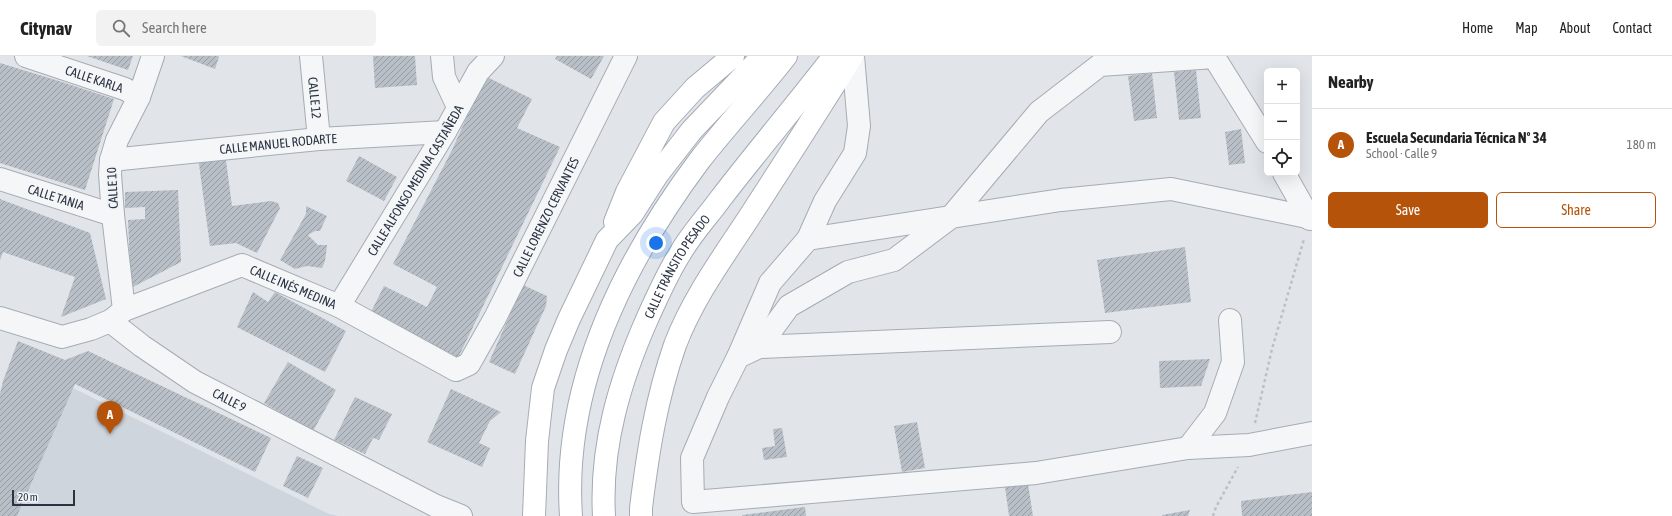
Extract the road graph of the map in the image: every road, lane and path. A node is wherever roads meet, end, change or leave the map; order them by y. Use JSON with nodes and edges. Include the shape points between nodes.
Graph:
{"nodes":[{"id":1,"x":26,"y":56,"type":"edge"},
{"id":2,"x":153,"y":56,"type":"edge"},
{"id":3,"x":312,"y":56,"type":"edge"},
{"id":4,"x":442,"y":56,"type":"edge"},
{"id":5,"x":492,"y":56,"type":"edge"},
{"id":6,"x":626,"y":56,"type":"edge"},
{"id":7,"x":733,"y":56,"type":"edge"},
{"id":8,"x":765,"y":56,"type":"edge"},
{"id":9,"x":786,"y":56,"type":"edge"},
{"id":10,"x":834,"y":56,"type":"edge"},
{"id":11,"x":853,"y":56,"type":"edge"},
{"id":12,"x":139,"y":97,"type":"junction"},
{"id":13,"x":458,"y":107,"type":"junction"},
{"id":14,"x":445,"y":132,"type":"junction"},
{"id":15,"x":319,"y":140,"type":"junction"},
{"id":16,"x":1266,"y":140,"type":"edge"},
{"id":17,"x":111,"y":160,"type":"junction"},
{"id":18,"x":1286,"y":176,"type":"edge"},
{"id":19,"x":0,"y":178,"type":"edge"},
{"id":20,"x":114,"y":215,"type":"junction"},
{"id":21,"x":950,"y":218,"type":"junction"},
{"id":22,"x":1311,"y":219,"type":"edge"},
{"id":23,"x":808,"y":239,"type":"junction"},
{"id":24,"x":607,"y":240,"type":"junction"},
{"id":25,"x":339,"y":306,"type":"junction"},
{"id":26,"x":117,"y":315,"type":"junction"},
{"id":27,"x":1230,"y":320,"type":"dead end"},
{"id":28,"x":1,"y":321,"type":"edge"},
{"id":29,"x":1110,"y":332,"type":"dead end"},
{"id":30,"x":759,"y":347,"type":"junction"},
{"id":31,"x":738,"y":357,"type":"junction"},
{"id":32,"x":456,"y":370,"type":"joint"},
{"id":33,"x":1312,"y":433,"type":"edge"},
{"id":34,"x":1249,"y":445,"type":"junction"},
{"id":35,"x":1188,"y":448,"type":"junction"},
{"id":36,"x":461,"y":516,"type":"edge"},
{"id":37,"x":534,"y":516,"type":"edge"},
{"id":38,"x":571,"y":516,"type":"edge"},
{"id":39,"x":604,"y":516,"type":"edge"},
{"id":40,"x":641,"y":516,"type":"edge"},
{"id":41,"x":1213,"y":516,"type":"edge"}],
"edges":[{"from":1,"to":12,"type":"street","name":"CALLE KARLA","via":[[124,89]]},
{"from":2,"to":12,"type":"street","name":"CALLE 10"},
{"from":3,"to":15,"type":"street","name":"CALLE 12"},
{"from":4,"to":13,"type":"street","via":[[444,77]]},
{"from":5,"to":13,"type":"street","name":"CALLE ALFONSO MEDINA CASTAÑEDA","via":[[478,72]]},
{"from":6,"to":32,"type":"street","name":"CALLE LORENZO CERVANTES","via":[[495,318],[469,364]]},
{"from":7,"to":24,"type":"street","via":[[695,88],[664,122],[627,192]]},
{"from":8,"to":24,"type":"street","via":[[692,130],[657,175],[632,214]]},
{"from":9,"to":38,"type":"street","via":[[699,161],[637,258],[606,319],[591,358],[573,441]]},
{"from":10,"to":39,"type":"street","name":"CALLE TRÁNSITO PESADO","via":[[686,244],[660,290],[629,360],[611,426],[603,500]]},
{"from":11,"to":23,"type":"street","via":[[859,126],[855,153],[825,201]]},
{"from":11,"to":40,"type":"street","via":[[700,293],[676,344],[657,406],[649,445]]},
{"from":12,"to":17,"type":"street","name":"CALLE 10","via":[[116,140]]},
{"from":13,"to":14,"type":"street","name":"CALLE ALFONSO MEDINA CASTAÑEDA"},
{"from":14,"to":15,"type":"street","name":"CALLE MANUEL RODARTE"},
{"from":14,"to":25,"type":"street","name":"CALLE ALFONSO MEDINA CASTAÑEDA"},
{"from":15,"to":17,"type":"street","name":"CALLE MANUEL RODARTE"},
{"from":16,"to":21,"type":"street","via":[[1214,58],[1100,65],[1039,112]]},
{"from":17,"to":20,"type":"street","name":"CALLE 10"},
{"from":18,"to":22,"type":"street"},
{"from":19,"to":20,"type":"street","name":"CALLE TANIA"},
{"from":20,"to":26,"type":"street","name":"CALLE 10"},
{"from":21,"to":22,"type":"street","via":[[1061,200],[1171,189]]},
{"from":21,"to":23,"type":"street"},
{"from":21,"to":30,"type":"street","via":[[894,260],[848,272],[789,306]]},
{"from":22,"to":34,"type":"path","via":[[1272,349]]},
{"from":23,"to":31,"type":"street","via":[[770,283]]},
{"from":24,"to":37,"type":"street","via":[[569,318],[543,388],[537,441]]},
{"from":25,"to":26,"type":"street","name":"CALLE INÉS MEDINA","via":[[242,265]]},
{"from":25,"to":32,"type":"street","name":"CALLE INÉS MEDINA"},
{"from":26,"to":28,"type":"street","via":[[91,329],[62,337]]},
{"from":26,"to":36,"type":"street","name":"CALLE 9","via":[[142,346],[195,382],[436,506]]},
{"from":27,"to":35,"type":"street","via":[[1233,362],[1215,413]]},
{"from":29,"to":30,"type":"street"},
{"from":30,"to":31,"type":"street"},
{"from":31,"to":35,"type":"street","via":[[692,458],[693,502],[1036,473]]},
{"from":33,"to":34,"type":"street"},
{"from":34,"to":35,"type":"street"},
{"from":34,"to":41,"type":"path"}]}
